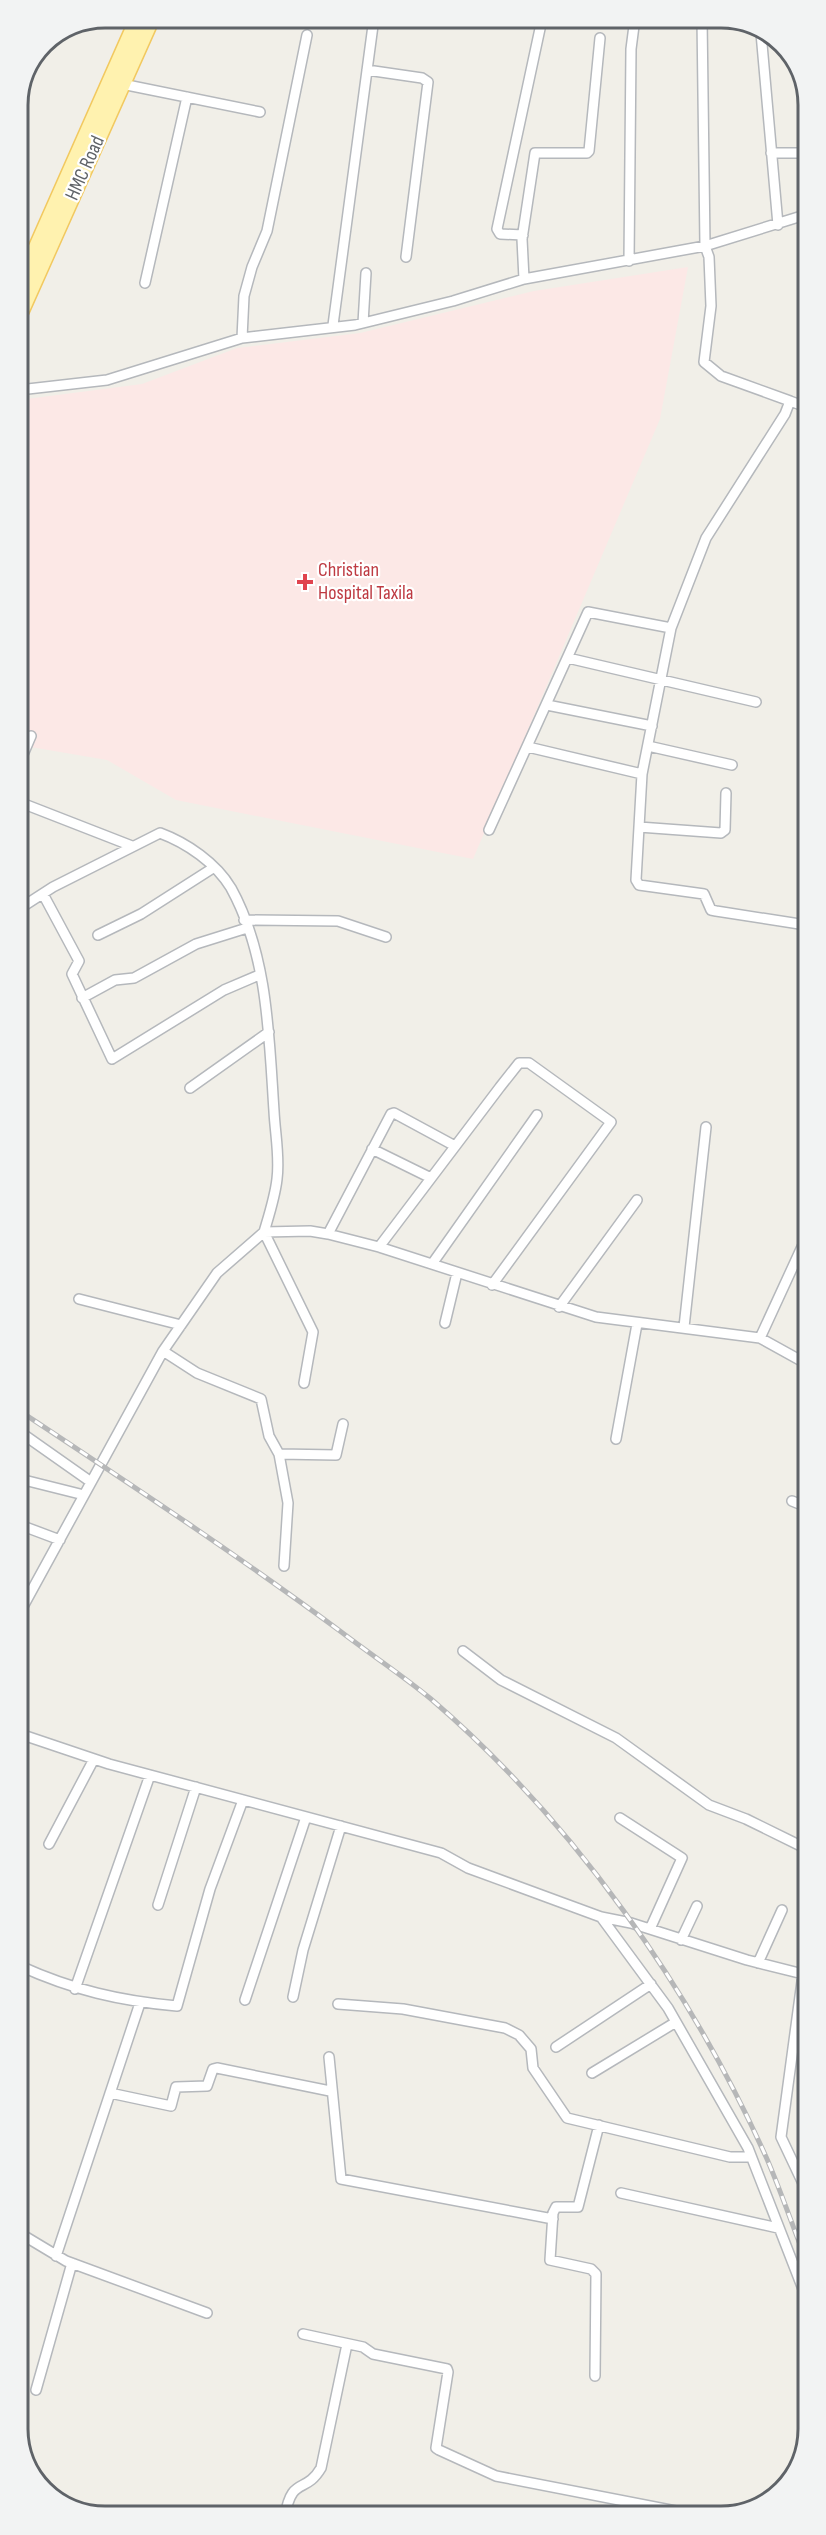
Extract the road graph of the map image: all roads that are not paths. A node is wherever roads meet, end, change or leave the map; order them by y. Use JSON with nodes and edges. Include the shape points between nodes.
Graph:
{"nodes":[{"id":1,"x":134,"y":28,"type":"edge"},
{"id":2,"x":147,"y":28,"type":"edge"},
{"id":3,"x":373,"y":28,"type":"edge"},
{"id":4,"x":540,"y":29,"type":"edge"},
{"id":5,"x":634,"y":29,"type":"edge"},
{"id":6,"x":702,"y":29,"type":"edge"},
{"id":7,"x":307,"y":35,"type":"dead end"},
{"id":8,"x":600,"y":38,"type":"dead end"},
{"id":9,"x":763,"y":41,"type":"edge"},
{"id":10,"x":367,"y":70,"type":"junction"},
{"id":11,"x":122,"y":84,"type":"junction"},
{"id":12,"x":188,"y":97,"type":"junction"},
{"id":13,"x":260,"y":112,"type":"dead end"},
{"id":14,"x":771,"y":153,"type":"junction"},
{"id":15,"x":798,"y":153,"type":"edge"},
{"id":16,"x":798,"y":218,"type":"edge"},
{"id":17,"x":778,"y":225,"type":"junction"},
{"id":18,"x":523,"y":235,"type":"junction"},
{"id":19,"x":705,"y":246,"type":"junction"},
{"id":20,"x":406,"y":257,"type":"dead end"},
{"id":21,"x":629,"y":261,"type":"junction"},
{"id":22,"x":28,"y":266,"type":"edge"},
{"id":23,"x":366,"y":273,"type":"dead end"},
{"id":24,"x":524,"y":279,"type":"junction"},
{"id":25,"x":145,"y":283,"type":"dead end"},
{"id":26,"x":28,"y":296,"type":"edge"},
{"id":27,"x":363,"y":322,"type":"junction"},
{"id":28,"x":333,"y":325,"type":"junction"},
{"id":29,"x":242,"y":338,"type":"junction"},
{"id":30,"x":28,"y":389,"type":"edge"},
{"id":31,"x":790,"y":401,"type":"junction"},
{"id":32,"x":798,"y":404,"type":"edge"},
{"id":33,"x":671,"y":628,"type":"junction"},
{"id":34,"x":568,"y":658,"type":"junction"},
{"id":35,"x":660,"y":680,"type":"junction"},
{"id":36,"x":756,"y":702,"type":"dead end"},
{"id":37,"x":547,"y":705,"type":"junction"},
{"id":38,"x":652,"y":726,"type":"junction"},
{"id":39,"x":31,"y":736,"type":"dead end"},
{"id":40,"x":28,"y":743,"type":"edge"},
{"id":41,"x":648,"y":746,"type":"junction"},
{"id":42,"x":528,"y":747,"type":"junction"},
{"id":43,"x":732,"y":765,"type":"dead end"},
{"id":44,"x":642,"y":774,"type":"junction"},
{"id":45,"x":726,"y":793,"type":"dead end"},
{"id":46,"x":28,"y":806,"type":"edge"},
{"id":47,"x":639,"y":827,"type":"junction"},
{"id":48,"x":489,"y":830,"type":"dead end"},
{"id":49,"x":132,"y":846,"type":"junction"},
{"id":50,"x":213,"y":868,"type":"junction"},
{"id":51,"x":43,"y":894,"type":"junction"},
{"id":52,"x":28,"y":903,"type":"edge"},
{"id":53,"x":246,"y":924,"type":"junction"},
{"id":54,"x":798,"y":924,"type":"edge"},
{"id":55,"x":99,"y":935,"type":"dead end"},
{"id":56,"x":386,"y":937,"type":"dead end"},
{"id":57,"x":259,"y":975,"type":"junction"},
{"id":58,"x":82,"y":998,"type":"junction"},
{"id":59,"x":269,"y":1032,"type":"junction"},
{"id":60,"x":190,"y":1088,"type":"dead end"},
{"id":61,"x":537,"y":1115,"type":"dead end"},
{"id":62,"x":706,"y":1128,"type":"dead end"},
{"id":63,"x":455,"y":1146,"type":"junction"},
{"id":64,"x":372,"y":1149,"type":"junction"},
{"id":65,"x":431,"y":1178,"type":"junction"},
{"id":66,"x":638,"y":1200,"type":"dead end"},
{"id":67,"x":264,"y":1232,"type":"junction"},
{"id":68,"x":328,"y":1234,"type":"junction"},
{"id":69,"x":379,"y":1247,"type":"junction"},
{"id":70,"x":798,"y":1256,"type":"edge"},
{"id":71,"x":432,"y":1264,"type":"junction"},
{"id":72,"x":457,"y":1273,"type":"junction"},
{"id":73,"x":492,"y":1285,"type":"junction"},
{"id":74,"x":80,"y":1299,"type":"dead end"},
{"id":75,"x":559,"y":1307,"type":"junction"},
{"id":76,"x":445,"y":1323,"type":"dead end"},
{"id":77,"x":637,"y":1324,"type":"junction"},
{"id":78,"x":181,"y":1325,"type":"junction"},
{"id":79,"x":684,"y":1327,"type":"junction"},
{"id":80,"x":760,"y":1338,"type":"junction"},
{"id":81,"x":163,"y":1351,"type":"junction"},
{"id":82,"x":798,"y":1359,"type":"edge"},
{"id":83,"x":304,"y":1383,"type":"dead end"},
{"id":84,"x":343,"y":1424,"type":"dead end"},
{"id":85,"x":28,"y":1438,"type":"edge"},
{"id":86,"x":615,"y":1439,"type":"dead end"},
{"id":87,"x":279,"y":1454,"type":"junction"},
{"id":88,"x":28,"y":1481,"type":"edge"},
{"id":89,"x":91,"y":1482,"type":"junction"},
{"id":90,"x":84,"y":1495,"type":"junction"},
{"id":91,"x":792,"y":1501,"type":"dead end"},
{"id":92,"x":798,"y":1503,"type":"edge"},
{"id":93,"x":28,"y":1529,"type":"edge"},
{"id":94,"x":60,"y":1540,"type":"junction"},
{"id":95,"x":284,"y":1566,"type":"dead end"},
{"id":96,"x":28,"y":1598,"type":"edge"},
{"id":97,"x":463,"y":1651,"type":"dead end"},
{"id":98,"x":28,"y":1737,"type":"edge"},
{"id":99,"x":94,"y":1759,"type":"junction"},
{"id":100,"x":150,"y":1775,"type":"junction"},
{"id":101,"x":196,"y":1787,"type":"junction"},
{"id":102,"x":243,"y":1800,"type":"junction"},
{"id":103,"x":306,"y":1817,"type":"junction"},
{"id":104,"x":620,"y":1818,"type":"dead end"},
{"id":105,"x":341,"y":1826,"type":"junction"},
{"id":106,"x":49,"y":1844,"type":"dead end"},
{"id":107,"x":798,"y":1845,"type":"edge"},
{"id":108,"x":158,"y":1905,"type":"dead end"},
{"id":109,"x":697,"y":1906,"type":"dead end"},
{"id":110,"x":782,"y":1910,"type":"dead end"},
{"id":111,"x":601,"y":1917,"type":"junction"},
{"id":112,"x":650,"y":1929,"type":"junction"},
{"id":113,"x":681,"y":1940,"type":"junction"},
{"id":114,"x":758,"y":1963,"type":"junction"},
{"id":115,"x":28,"y":1972,"type":"edge"},
{"id":116,"x":798,"y":1972,"type":"edge"},
{"id":117,"x":651,"y":1984,"type":"junction"},
{"id":118,"x":75,"y":1989,"type":"junction"},
{"id":119,"x":293,"y":1997,"type":"dead end"},
{"id":120,"x":245,"y":2000,"type":"dead end"},
{"id":121,"x":140,"y":2003,"type":"junction"},
{"id":122,"x":338,"y":2004,"type":"dead end"},
{"id":123,"x":676,"y":2022,"type":"junction"},
{"id":124,"x":798,"y":2022,"type":"edge"},
{"id":125,"x":556,"y":2047,"type":"dead end"},
{"id":126,"x":329,"y":2057,"type":"dead end"},
{"id":127,"x":592,"y":2073,"type":"dead end"},
{"id":128,"x":330,"y":2091,"type":"junction"},
{"id":129,"x":110,"y":2093,"type":"junction"},
{"id":130,"x":599,"y":2125,"type":"junction"},
{"id":131,"x":751,"y":2157,"type":"junction"},
{"id":132,"x":798,"y":2172,"type":"edge"},
{"id":133,"x":621,"y":2193,"type":"dead end"},
{"id":134,"x":553,"y":2219,"type":"junction"},
{"id":135,"x":778,"y":2228,"type":"junction"},
{"id":136,"x":28,"y":2238,"type":"edge"},
{"id":137,"x":56,"y":2256,"type":"junction"},
{"id":138,"x":72,"y":2263,"type":"junction"},
{"id":139,"x":798,"y":2277,"type":"edge"},
{"id":140,"x":207,"y":2313,"type":"dead end"},
{"id":141,"x":303,"y":2334,"type":"dead end"},
{"id":142,"x":346,"y":2349,"type":"dead end"},
{"id":143,"x":595,"y":2376,"type":"dead end"},
{"id":144,"x":36,"y":2390,"type":"dead end"},
{"id":145,"x":287,"y":2506,"type":"edge"},
{"id":146,"x":650,"y":2506,"type":"edge"}],
"edges":[{"from":1,"to":22,"type":"main road","name":"HMC Road"},
{"from":2,"to":11,"type":"main road","name":"HMC Road"},
{"from":3,"to":10,"type":"street"},
{"from":4,"to":18,"type":"street","via":[[497,229],[500,234]]},
{"from":5,"to":21,"type":"street"},
{"from":6,"to":19,"type":"street"},
{"from":7,"to":29,"type":"street","via":[[267,231],[244,296]]},
{"from":8,"to":18,"type":"street","via":[[590,151],[535,153]]},
{"from":9,"to":14,"type":"street"},
{"from":10,"to":20,"type":"street","via":[[428,82]]},
{"from":10,"to":28,"type":"street"},
{"from":11,"to":12,"type":"street"},
{"from":11,"to":26,"type":"main road","name":"HMC Road"},
{"from":12,"to":13,"type":"street"},
{"from":12,"to":25,"type":"street"},
{"from":14,"to":15,"type":"street"},
{"from":14,"to":17,"type":"street"},
{"from":16,"to":17,"type":"street"},
{"from":17,"to":19,"type":"street"},
{"from":18,"to":24,"type":"street"},
{"from":19,"to":21,"type":"street"},
{"from":19,"to":31,"type":"street","via":[[711,306],[704,362],[721,376]]},
{"from":21,"to":24,"type":"street"},
{"from":23,"to":27,"type":"street"},
{"from":24,"to":27,"type":"street"},
{"from":27,"to":28,"type":"street"},
{"from":28,"to":29,"type":"street"},
{"from":29,"to":30,"type":"street","via":[[107,380]]},
{"from":31,"to":32,"type":"street"},
{"from":31,"to":33,"type":"street","via":[[706,538]]},
{"from":33,"to":34,"type":"street","via":[[588,612]]},
{"from":33,"to":35,"type":"street"},
{"from":34,"to":35,"type":"street"},
{"from":34,"to":37,"type":"street"},
{"from":35,"to":36,"type":"street"},
{"from":35,"to":38,"type":"street"},
{"from":37,"to":38,"type":"street"},
{"from":37,"to":42,"type":"street"},
{"from":38,"to":41,"type":"street"},
{"from":39,"to":40,"type":"street"},
{"from":41,"to":43,"type":"street"},
{"from":41,"to":44,"type":"street"},
{"from":42,"to":44,"type":"street"},
{"from":42,"to":48,"type":"street"},
{"from":44,"to":47,"type":"street"},
{"from":45,"to":47,"type":"street","via":[[725,830],[721,833]]},
{"from":46,"to":49,"type":"street"},
{"from":47,"to":54,"type":"street","via":[[635,869],[639,885],[704,894],[711,910]]},
{"from":49,"to":50,"type":"street","via":[[160,833],[176,839]]},
{"from":49,"to":51,"type":"street"},
{"from":50,"to":53,"type":"street","via":[[230,887]]},
{"from":50,"to":55,"type":"street","via":[[141,915]]},
{"from":51,"to":52,"type":"street"},
{"from":51,"to":58,"type":"street","via":[[79,961],[72,974]]},
{"from":53,"to":56,"type":"street","via":[[338,921]]},
{"from":53,"to":57,"type":"street"},
{"from":53,"to":58,"type":"street","via":[[196,944],[134,978],[115,980]]},
{"from":57,"to":58,"type":"street","via":[[224,990],[112,1059]]},
{"from":57,"to":59,"type":"street"},
{"from":59,"to":60,"type":"street"},
{"from":59,"to":67,"type":"street","via":[[278,1166]]},
{"from":61,"to":71,"type":"street"},
{"from":62,"to":79,"type":"street"},
{"from":63,"to":64,"type":"street","via":[[394,1113]]},
{"from":63,"to":65,"type":"street"},
{"from":63,"to":73,"type":"street","via":[[519,1063],[529,1064],[611,1122]]},
{"from":64,"to":65,"type":"street"},
{"from":64,"to":68,"type":"street"},
{"from":65,"to":69,"type":"street"},
{"from":66,"to":75,"type":"street"},
{"from":67,"to":68,"type":"street"},
{"from":67,"to":78,"type":"street","via":[[217,1273]]},
{"from":67,"to":83,"type":"street","via":[[313,1332]]},
{"from":68,"to":69,"type":"street"},
{"from":69,"to":71,"type":"street"},
{"from":70,"to":80,"type":"street"},
{"from":71,"to":72,"type":"street"},
{"from":72,"to":73,"type":"street"},
{"from":72,"to":76,"type":"street"},
{"from":73,"to":75,"type":"street"},
{"from":74,"to":78,"type":"street"},
{"from":75,"to":77,"type":"street"},
{"from":77,"to":79,"type":"street"},
{"from":77,"to":86,"type":"street"},
{"from":78,"to":81,"type":"street"},
{"from":79,"to":80,"type":"street"},
{"from":80,"to":82,"type":"street"},
{"from":81,"to":87,"type":"street","via":[[204,1377],[261,1400],[269,1436]]},
{"from":81,"to":89,"type":"street"},
{"from":84,"to":87,"type":"street","via":[[336,1455]]},
{"from":85,"to":89,"type":"street"},
{"from":87,"to":95,"type":"street","via":[[288,1503]]},
{"from":88,"to":90,"type":"street"},
{"from":89,"to":90,"type":"street"},
{"from":90,"to":94,"type":"street"},
{"from":91,"to":92,"type":"street"},
{"from":93,"to":94,"type":"street"},
{"from":94,"to":96,"type":"street"},
{"from":97,"to":107,"type":"street","via":[[501,1680],[616,1738],[709,1805]]},
{"from":98,"to":99,"type":"street"},
{"from":99,"to":100,"type":"street"},
{"from":99,"to":106,"type":"street"},
{"from":100,"to":101,"type":"street"},
{"from":100,"to":118,"type":"street"},
{"from":101,"to":102,"type":"street"},
{"from":101,"to":108,"type":"street"},
{"from":102,"to":103,"type":"street"},
{"from":102,"to":121,"type":"street","via":[[210,1889],[177,2006]]},
{"from":103,"to":105,"type":"street"},
{"from":103,"to":120,"type":"street"},
{"from":104,"to":112,"type":"street","via":[[682,1858]]},
{"from":105,"to":111,"type":"street","via":[[441,1853],[468,1868]]},
{"from":105,"to":119,"type":"street","via":[[303,1950]]},
{"from":109,"to":113,"type":"street"},
{"from":110,"to":114,"type":"street"},
{"from":111,"to":112,"type":"street"},
{"from":111,"to":117,"type":"street"},
{"from":112,"to":113,"type":"street"},
{"from":113,"to":114,"type":"street"},
{"from":114,"to":116,"type":"street"},
{"from":115,"to":118,"type":"street"},
{"from":117,"to":123,"type":"street"},
{"from":117,"to":125,"type":"street"},
{"from":118,"to":121,"type":"street"},
{"from":121,"to":129,"type":"street"},
{"from":122,"to":130,"type":"street","via":[[403,2009],[505,2028],[531,2049],[533,2068],[567,2118]]},
{"from":123,"to":127,"type":"street"},
{"from":123,"to":131,"type":"street"},
{"from":124,"to":132,"type":"street","via":[[781,2137]]},
{"from":126,"to":128,"type":"street"},
{"from":128,"to":129,"type":"street","via":[[217,2068],[213,2069],[207,2086],[176,2087],[171,2106]]},
{"from":128,"to":134,"type":"street","via":[[341,2179]]},
{"from":129,"to":137,"type":"street"},
{"from":130,"to":131,"type":"street","via":[[730,2157]]},
{"from":130,"to":134,"type":"street","via":[[578,2207],[556,2207]]},
{"from":131,"to":135,"type":"street"},
{"from":133,"to":135,"type":"street"},
{"from":134,"to":143,"type":"street","via":[[550,2260],[591,2269],[596,2274]]},
{"from":135,"to":139,"type":"street"},
{"from":136,"to":137,"type":"street"},
{"from":137,"to":138,"type":"street"},
{"from":138,"to":140,"type":"street"},
{"from":138,"to":144,"type":"street"},
{"from":141,"to":146,"type":"street","via":[[447,2369],[438,2450],[496,2476]]},
{"from":142,"to":145,"type":"street","via":[[321,2468],[315,2479],[294,2489]]}]}
